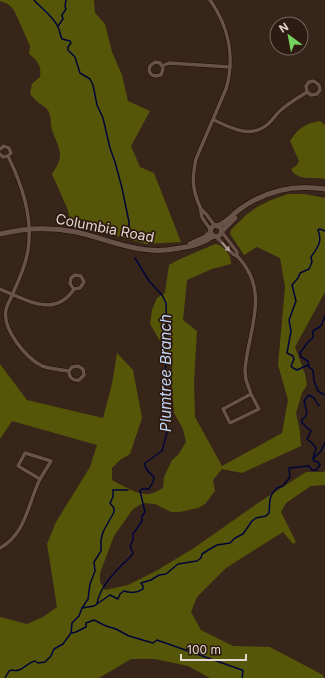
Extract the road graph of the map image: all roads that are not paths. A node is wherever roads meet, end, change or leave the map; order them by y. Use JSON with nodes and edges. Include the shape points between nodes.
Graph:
{"nodes":[{"id":1,"x":210,"y":0,"type":"edge"},
{"id":2,"x":162,"y":66,"type":"junction"},
{"id":3,"x":230,"y":67,"type":"junction"},
{"id":4,"x":307,"y":92,"type":"junction"},
{"id":5,"x":214,"y":120,"type":"junction"},
{"id":6,"x":0,"y":149,"type":"edge"},
{"id":7,"x":0,"y":154,"type":"edge"},
{"id":8,"x":8,"y":156,"type":"junction"},
{"id":9,"x":325,"y":189,"type":"edge"},
{"id":10,"x":248,"y":204,"type":"junction"},
{"id":11,"x":29,"y":229,"type":"junction"},
{"id":12,"x":214,"y":231,"type":"junction"},
{"id":13,"x":222,"y":232,"type":"junction"},
{"id":14,"x":0,"y":234,"type":"edge"},
{"id":15,"x":237,"y":256,"type":"junction"},
{"id":16,"x":0,"y":288,"type":"edge"},
{"id":17,"x":74,"y":289,"type":"junction"},
{"id":18,"x":13,"y":294,"type":"junction"},
{"id":19,"x":69,"y":372,"type":"junction"},
{"id":20,"x":252,"y":394,"type":"junction"},
{"id":21,"x":40,"y":479,"type":"junction"},
{"id":22,"x":0,"y":548,"type":"edge"}],
"edges":[{"from":1,"to":3,"type":"street","via":[[221,17],[228,36]]},
{"from":2,"to":2,"type":"street","via":[[157,62],[152,64],[149,69],[151,74],[160,75]]},
{"from":2,"to":3,"type":"street","via":[[169,63]]},
{"from":3,"to":5,"type":"street","via":[[226,89]]},
{"from":4,"to":4,"type":"street","via":[[311,96],[317,94],[320,90],[319,84],[309,82],[306,86]]},
{"from":4,"to":5,"type":"street","via":[[259,130],[240,131]]},
{"from":5,"to":12,"type":"street","via":[[196,159],[193,188],[200,209],[206,214]]},
{"from":6,"to":8,"type":"street","via":[[4,146],[9,148]]},
{"from":7,"to":8,"type":"street","via":[[3,157]]},
{"from":8,"to":11,"type":"street","via":[[22,189]]},
{"from":9,"to":10,"type":"street","name":"Columbia Road","via":[[289,188],[268,194]]},
{"from":10,"to":12,"type":"street","name":"Columbia Road"},
{"from":10,"to":13,"type":"street","name":"Columbia Road"},
{"from":11,"to":12,"type":"street","name":"Columbia Road","via":[[76,232],[148,250],[182,248]]},
{"from":11,"to":14,"type":"street","name":"Columbia Road"},
{"from":11,"to":18,"type":"street","via":[[26,260]]},
{"from":12,"to":13,"type":"street","name":"Columbia Road","via":[[220,235]]},
{"from":12,"to":13,"type":"street","via":[[220,228]]},
{"from":12,"to":15,"type":"street","one_way":true,"via":[[232,254]]},
{"from":13,"to":15,"type":"street","via":[[237,252]]},
{"from":15,"to":20,"type":"street","via":[[246,266],[255,287],[256,299],[246,366],[246,380]]},
{"from":16,"to":18,"type":"street"},
{"from":17,"to":17,"type":"street","via":[[84,284],[83,278],[78,275],[73,276],[70,281]]},
{"from":17,"to":18,"type":"street","via":[[62,300],[45,306]]},
{"from":18,"to":19,"type":"street","via":[[7,305],[5,318],[8,330],[36,362]]},
{"from":19,"to":19,"type":"street","via":[[73,380],[79,380],[84,375],[83,369],[78,366],[72,367]]},
{"from":20,"to":20,"type":"street","via":[[223,409],[230,423],[259,409]]},
{"from":21,"to":21,"type":"street","via":[[51,461],[25,454],[18,466]]},
{"from":21,"to":22,"type":"street","via":[[23,523],[13,537]]}]}
